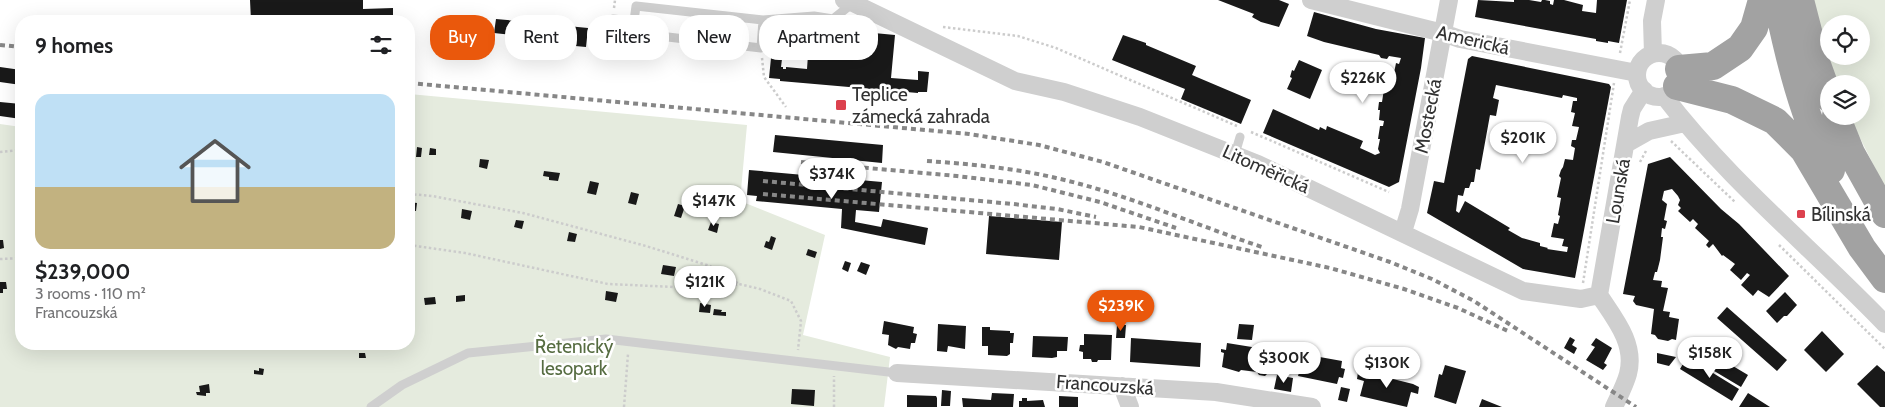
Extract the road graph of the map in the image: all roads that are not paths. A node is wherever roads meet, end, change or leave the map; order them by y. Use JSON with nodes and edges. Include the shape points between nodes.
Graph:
{"nodes":[{"id":1,"x":1312,"y":0,"type":"edge"},
{"id":2,"x":1449,"y":0,"type":"edge"},
{"id":3,"x":1656,"y":0,"type":"edge"},
{"id":4,"x":1762,"y":0,"type":"edge"},
{"id":5,"x":1777,"y":0,"type":"edge"},
{"id":6,"x":1800,"y":0,"type":"edge"},
{"id":7,"x":850,"y":1,"type":"edge"},
{"id":8,"x":635,"y":15,"type":"edge"},
{"id":9,"x":837,"y":15,"type":"edge"},
{"id":10,"x":759,"y":19,"type":"edge"},
{"id":11,"x":1444,"y":33,"type":"junction"},
{"id":12,"x":669,"y":37,"type":"edge"},
{"id":13,"x":759,"y":48,"type":"edge"},
{"id":14,"x":1653,"y":54,"type":"junction"},
{"id":15,"x":1637,"y":73,"type":"junction"},
{"id":16,"x":1821,"y":75,"type":"edge"},
{"id":17,"x":1674,"y":83,"type":"junction"},
{"id":18,"x":1644,"y":90,"type":"junction"},
{"id":19,"x":1685,"y":123,"type":"junction"},
{"id":20,"x":1840,"y":125,"type":"edge"},
{"id":21,"x":1240,"y":137,"type":"dead end"},
{"id":22,"x":1626,"y":144,"type":"junction"},
{"id":23,"x":1235,"y":154,"type":"junction"},
{"id":24,"x":1885,"y":214,"type":"edge"},
{"id":25,"x":1403,"y":232,"type":"junction"},
{"id":26,"x":1885,"y":261,"type":"edge"},
{"id":27,"x":1885,"y":279,"type":"edge"},
{"id":28,"x":1599,"y":295,"type":"junction"},
{"id":29,"x":1885,"y":324,"type":"edge"},
{"id":30,"x":897,"y":373,"type":"joint"},
{"id":31,"x":1122,"y":386,"type":"junction"},
{"id":32,"x":371,"y":407,"type":"edge"},
{"id":33,"x":1130,"y":407,"type":"edge"},
{"id":34,"x":1312,"y":407,"type":"edge"},
{"id":35,"x":1614,"y":407,"type":"edge"}],
"edges":[{"from":1,"to":11,"type":"street","name":"Americká"},
{"from":2,"to":11,"type":"street","name":"Mostecká"},
{"from":3,"to":14,"type":"street","via":[[1652,21]]},
{"from":4,"to":17,"type":"highway","via":[[1754,28],[1740,48],[1713,66]]},
{"from":5,"to":26,"type":"highway","via":[[1786,44],[1824,155],[1853,212]]},
{"from":6,"to":16,"type":"highway"},
{"from":7,"to":9,"type":"lane"},
{"from":7,"to":23,"type":"street","name":"Litoměřická","via":[[1015,81],[1064,92],[1140,117]]},
{"from":8,"to":10,"type":"lane","via":[[636,6]]},
{"from":11,"to":15,"type":"street","name":"Americká","via":[[1460,40]]},
{"from":11,"to":25,"type":"street","name":"Mostecká"},
{"from":12,"to":13,"type":"lane"},
{"from":14,"to":15,"type":"street","via":[[1642,61]]},
{"from":14,"to":17,"type":"street","via":[[1667,54],[1674,59]]},
{"from":15,"to":18,"type":"street"},
{"from":17,"to":18,"type":"street","via":[[1655,96]]},
{"from":17,"to":19,"type":"street"},
{"from":17,"to":27,"type":"highway","via":[[1732,100],[1775,121],[1804,150],[1862,248]]},
{"from":18,"to":22,"type":"street","name":"Lounská","via":[[1632,109]]},
{"from":19,"to":22,"type":"street","via":[[1649,131]]},
{"from":19,"to":29,"type":"street"},
{"from":20,"to":24,"type":"highway","via":[[1851,153]]},
{"from":21,"to":23,"type":"lane"},
{"from":22,"to":28,"type":"street","name":"Lounská"},
{"from":23,"to":25,"type":"street","name":"Litoměřická"},
{"from":25,"to":28,"type":"street","name":"Litoměřická","via":[[1523,291],[1581,299]]},
{"from":28,"to":35,"type":"street","via":[[1622,330],[1629,348],[1628,373]]},
{"from":30,"to":31,"type":"street","name":"Francouzská"},
{"from":30,"to":32,"type":"lane","via":[[606,339],[468,353],[402,385]]},
{"from":31,"to":33,"type":"street"},
{"from":31,"to":34,"type":"street","name":"Francouzská","via":[[1216,392]]}]}
